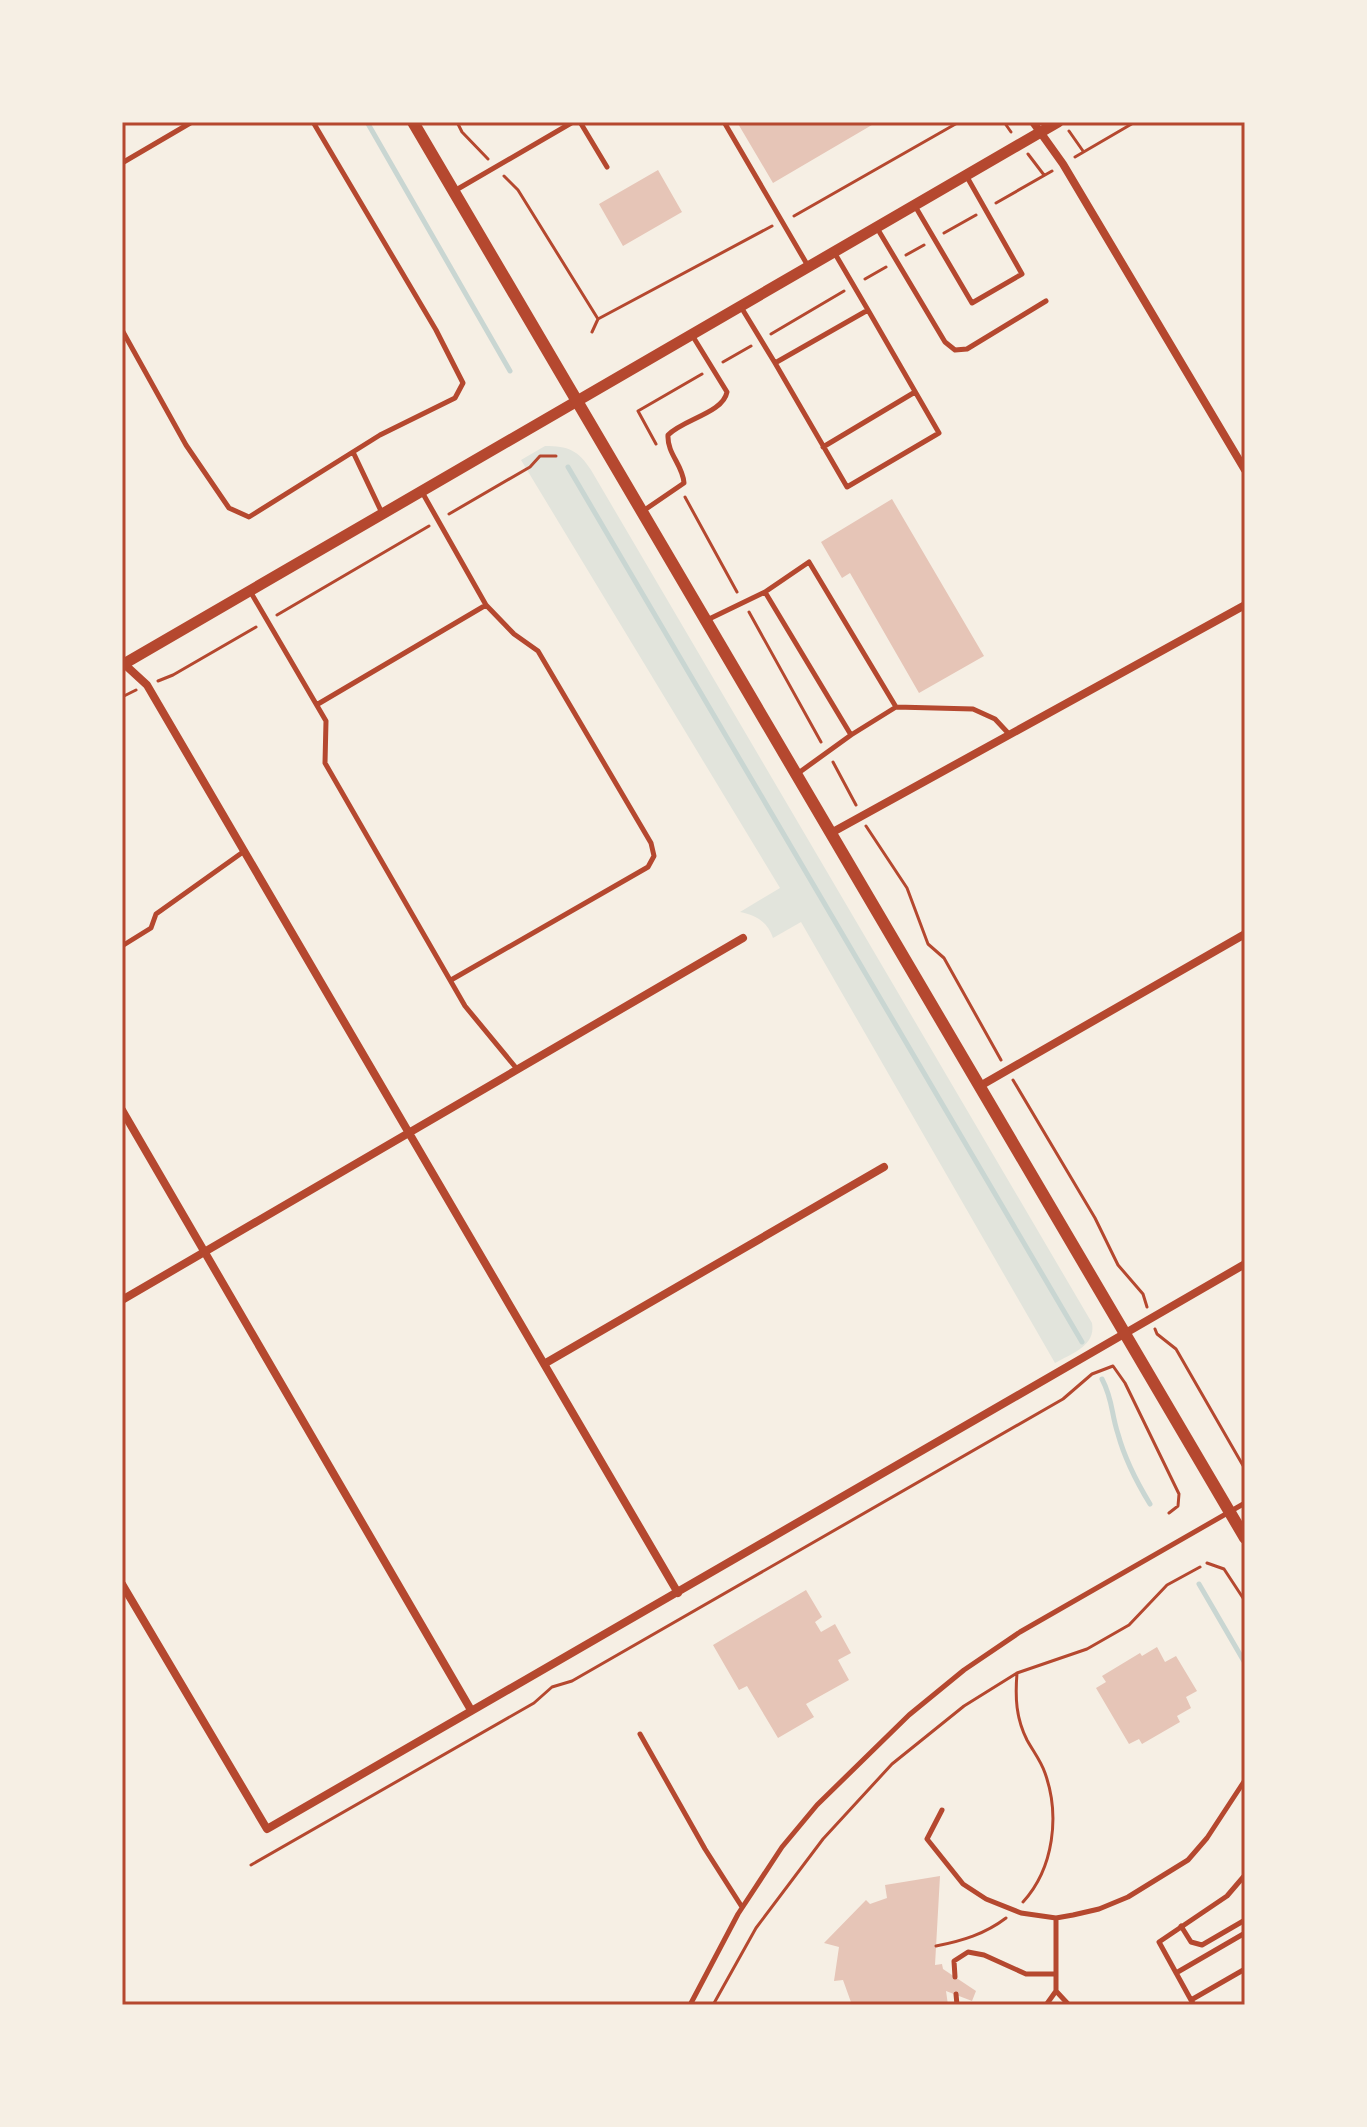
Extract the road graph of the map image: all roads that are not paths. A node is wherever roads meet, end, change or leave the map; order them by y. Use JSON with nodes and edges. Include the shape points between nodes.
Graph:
{"nodes":[{"id":1,"x":192,"y":122,"type":"edge"},
{"id":2,"x":313,"y":122,"type":"edge"},
{"id":3,"x":413,"y":122,"type":"edge"},
{"id":4,"x":573,"y":122,"type":"edge"},
{"id":5,"x":580,"y":122,"type":"edge"},
{"id":6,"x":724,"y":122,"type":"edge"},
{"id":7,"x":1060,"y":122,"type":"edge"},
{"id":8,"x":1036,"y":127,"type":"edge"},
{"id":9,"x":122,"y":163,"type":"edge"},
{"id":10,"x":607,"y":167,"type":"dead end"},
{"id":11,"x":966,"y":175,"type":"junction"},
{"id":12,"x":454,"y":191,"type":"junction"},
{"id":13,"x":915,"y":205,"type":"junction"},
{"id":14,"x":876,"y":227,"type":"junction"},
{"id":15,"x":834,"y":252,"type":"junction"},
{"id":16,"x":809,"y":267,"type":"junction"},
{"id":17,"x":1046,"y":301,"type":"dead end"},
{"id":18,"x":741,"y":306,"type":"junction"},
{"id":19,"x":868,"y":310,"type":"junction"},
{"id":20,"x":122,"y":330,"type":"edge"},
{"id":21,"x":692,"y":335,"type":"junction"},
{"id":22,"x":775,"y":363,"type":"junction"},
{"id":23,"x":915,"y":392,"type":"junction"},
{"id":24,"x":577,"y":401,"type":"junction"},
{"id":25,"x":823,"y":447,"type":"junction"},
{"id":26,"x":353,"y":452,"type":"junction"},
{"id":27,"x":1245,"y":470,"type":"edge"},
{"id":28,"x":421,"y":491,"type":"junction"},
{"id":29,"x":642,"y":512,"type":"junction"},
{"id":30,"x":382,"y":514,"type":"junction"},
{"id":31,"x":250,"y":591,"type":"junction"},
{"id":32,"x":765,"y":592,"type":"junction"},
{"id":33,"x":486,"y":605,"type":"junction"},
{"id":34,"x":1245,"y":605,"type":"edge"},
{"id":35,"x":706,"y":621,"type":"junction"},
{"id":36,"x":122,"y":663,"type":"edge"},
{"id":37,"x":318,"y":704,"type":"junction"},
{"id":38,"x":896,"y":707,"type":"junction"},
{"id":39,"x":1009,"y":734,"type":"junction"},
{"id":40,"x":851,"y":735,"type":"junction"},
{"id":41,"x":796,"y":774,"type":"junction"},
{"id":42,"x":831,"y":833,"type":"junction"},
{"id":43,"x":243,"y":852,"type":"junction"},
{"id":44,"x":1245,"y":934,"type":"edge"},
{"id":45,"x":743,"y":938,"type":"dead end"},
{"id":46,"x":122,"y":946,"type":"edge"},
{"id":47,"x":451,"y":980,"type":"junction"},
{"id":48,"x":518,"y":1069,"type":"junction"},
{"id":49,"x":980,"y":1086,"type":"junction"},
{"id":50,"x":122,"y":1110,"type":"edge"},
{"id":51,"x":407,"y":1134,"type":"junction"},
{"id":52,"x":884,"y":1167,"type":"dead end"},
{"id":53,"x":203,"y":1253,"type":"junction"},
{"id":54,"x":1245,"y":1264,"type":"edge"},
{"id":55,"x":122,"y":1300,"type":"edge"},
{"id":56,"x":1125,"y":1335,"type":"junction"},
{"id":57,"x":544,"y":1364,"type":"junction"},
{"id":58,"x":1245,"y":1503,"type":"edge"},
{"id":59,"x":1230,"y":1512,"type":"junction"},
{"id":60,"x":1245,"y":1538,"type":"edge"},
{"id":61,"x":122,"y":1584,"type":"edge"},
{"id":62,"x":678,"y":1593,"type":"junction"},
{"id":63,"x":471,"y":1710,"type":"junction"},
{"id":64,"x":640,"y":1734,"type":"dead end"},
{"id":65,"x":1245,"y":1780,"type":"edge"},
{"id":66,"x":942,"y":1810,"type":"dead end"},
{"id":67,"x":1245,"y":1875,"type":"edge"},
{"id":68,"x":742,"y":1907,"type":"junction"},
{"id":69,"x":1056,"y":1918,"type":"junction"},
{"id":70,"x":1245,"y":1920,"type":"edge"},
{"id":71,"x":1181,"y":1926,"type":"junction"},
{"id":72,"x":1245,"y":1933,"type":"edge"},
{"id":73,"x":1245,"y":1969,"type":"edge"},
{"id":74,"x":1176,"y":1973,"type":"junction"},
{"id":75,"x":1056,"y":1974,"type":"junction"},
{"id":76,"x":955,"y":1977,"type":"dead end"},
{"id":77,"x":1056,"y":1991,"type":"junction"},
{"id":78,"x":956,"y":1994,"type":"dead end"},
{"id":79,"x":1193,"y":2002,"type":"edge"},
{"id":80,"x":690,"y":2005,"type":"edge"},
{"id":81,"x":957,"y":2005,"type":"edge"},
{"id":82,"x":1046,"y":2005,"type":"edge"},
{"id":83,"x":1069,"y":2005,"type":"edge"}],
"edges":[{"from":1,"to":9,"type":"lane"},
{"from":2,"to":26,"type":"lane","via":[[463,383],[455,398]]},
{"from":3,"to":12,"type":"main road"},
{"from":4,"to":12,"type":"lane"},
{"from":5,"to":10,"type":"lane"},
{"from":6,"to":16,"type":"lane"},
{"from":7,"to":8,"type":"street"},
{"from":8,"to":11,"type":"street"},
{"from":8,"to":27,"type":"street"},
{"from":11,"to":13,"type":"street"},
{"from":11,"to":13,"type":"lane","via":[[1022,274],[972,303]]},
{"from":12,"to":24,"type":"main road"},
{"from":13,"to":14,"type":"street"},
{"from":14,"to":15,"type":"street"},
{"from":14,"to":17,"type":"lane","via":[[945,342],[955,350],[967,349]]},
{"from":15,"to":16,"type":"street"},
{"from":15,"to":19,"type":"lane"},
{"from":16,"to":18,"type":"street"},
{"from":18,"to":21,"type":"street"},
{"from":18,"to":22,"type":"lane"},
{"from":19,"to":22,"type":"lane"},
{"from":19,"to":23,"type":"lane"},
{"from":20,"to":26,"type":"lane","via":[[186,445],[229,508],[249,517]]},
{"from":21,"to":24,"type":"street"},
{"from":21,"to":29,"type":"lane","via":[[727,392],[725,401],[668,435],[667,446],[684,483]]},
{"from":22,"to":25,"type":"lane"},
{"from":23,"to":25,"type":"lane"},
{"from":23,"to":25,"type":"lane","via":[[939,433],[847,487]]},
{"from":24,"to":28,"type":"street"},
{"from":24,"to":29,"type":"main road"},
{"from":26,"to":30,"type":"lane"},
{"from":28,"to":30,"type":"street"},
{"from":28,"to":33,"type":"lane"},
{"from":29,"to":35,"type":"main road"},
{"from":30,"to":31,"type":"street"},
{"from":31,"to":36,"type":"street"},
{"from":31,"to":37,"type":"lane"},
{"from":32,"to":35,"type":"lane"},
{"from":32,"to":38,"type":"lane","via":[[809,562]]},
{"from":32,"to":40,"type":"lane"},
{"from":33,"to":37,"type":"lane"},
{"from":33,"to":47,"type":"lane","via":[[538,651],[654,856],[648,867]]},
{"from":34,"to":39,"type":"street"},
{"from":35,"to":41,"type":"main road"},
{"from":36,"to":43,"type":"street","via":[[147,685]]},
{"from":37,"to":47,"type":"lane","via":[[326,721],[325,763]]},
{"from":38,"to":39,"type":"lane","via":[[973,709],[995,719]]},
{"from":38,"to":40,"type":"lane"},
{"from":39,"to":42,"type":"street"},
{"from":40,"to":41,"type":"lane"},
{"from":41,"to":42,"type":"main road"},
{"from":42,"to":49,"type":"main road"},
{"from":43,"to":46,"type":"lane","via":[[156,914],[151,928]]},
{"from":43,"to":51,"type":"street"},
{"from":44,"to":49,"type":"street"},
{"from":45,"to":48,"type":"street"},
{"from":47,"to":48,"type":"lane","via":[[465,1006]]},
{"from":48,"to":51,"type":"street"},
{"from":49,"to":56,"type":"main road"},
{"from":50,"to":53,"type":"street"},
{"from":51,"to":53,"type":"street"},
{"from":51,"to":57,"type":"street"},
{"from":52,"to":57,"type":"street"},
{"from":53,"to":55,"type":"street"},
{"from":53,"to":63,"type":"street"},
{"from":54,"to":56,"type":"street"},
{"from":56,"to":59,"type":"main road"},
{"from":56,"to":62,"type":"street"},
{"from":57,"to":62,"type":"street"},
{"from":58,"to":59,"type":"lane"},
{"from":59,"to":60,"type":"main road"},
{"from":59,"to":68,"type":"lane","via":[[1020,1632],[953,1679],[817,1805]]},
{"from":61,"to":63,"type":"street","via":[[267,1829]]},
{"from":62,"to":63,"type":"street"},
{"from":64,"to":68,"type":"lane"},
{"from":65,"to":69,"type":"lane","via":[[1188,1860],[1128,1897]]},
{"from":66,"to":69,"type":"lane","via":[[927,1839],[963,1884],[1015,1911]]},
{"from":67,"to":71,"type":"lane","via":[[1227,1896]]},
{"from":68,"to":80,"type":"lane"},
{"from":69,"to":75,"type":"lane"},
{"from":70,"to":71,"type":"lane","via":[[1202,1945],[1191,1942]]},
{"from":71,"to":74,"type":"lane","via":[[1159,1942]]},
{"from":72,"to":74,"type":"lane"},
{"from":73,"to":79,"type":"lane"},
{"from":74,"to":79,"type":"lane"},
{"from":75,"to":76,"type":"lane","via":[[1026,1974],[968,1952],[954,1961]]},
{"from":75,"to":77,"type":"lane"},
{"from":77,"to":82,"type":"lane"},
{"from":77,"to":83,"type":"lane"},
{"from":78,"to":81,"type":"lane"}]}
